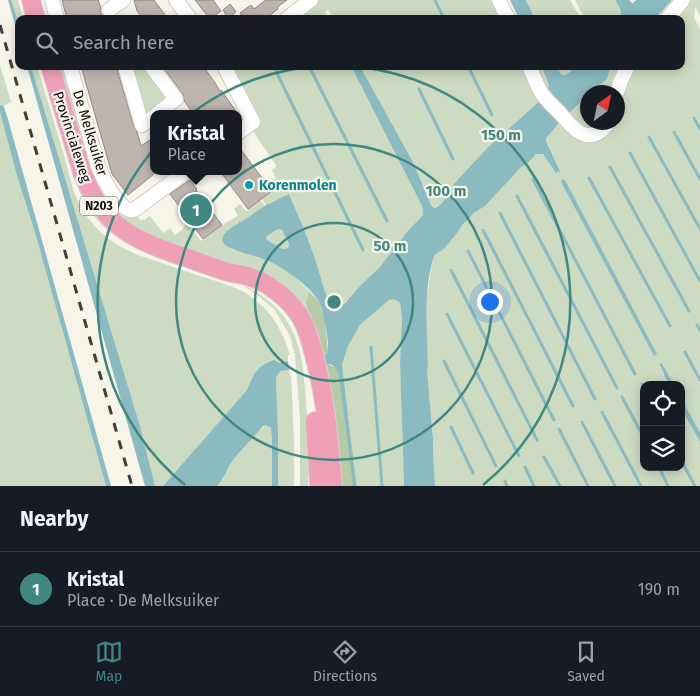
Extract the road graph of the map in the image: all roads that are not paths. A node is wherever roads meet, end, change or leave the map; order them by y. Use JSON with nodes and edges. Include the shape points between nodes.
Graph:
{"nodes":[{"id":1,"x":31,"y":0,"type":"edge"},
{"id":2,"x":52,"y":0,"type":"edge"},
{"id":3,"x":123,"y":0,"type":"edge"},
{"id":4,"x":176,"y":0,"type":"edge"},
{"id":5,"x":311,"y":0,"type":"edge"},
{"id":6,"x":499,"y":0,"type":"edge"},
{"id":7,"x":683,"y":0,"type":"edge"},
{"id":8,"x":35,"y":15,"type":"edge"},
{"id":9,"x":56,"y":15,"type":"edge"},
{"id":10,"x":113,"y":15,"type":"edge"},
{"id":11,"x":187,"y":15,"type":"edge"},
{"id":12,"x":291,"y":15,"type":"edge"},
{"id":13,"x":506,"y":15,"type":"edge"},
{"id":14,"x":670,"y":15,"type":"edge"},
{"id":15,"x":51,"y":70,"type":"edge"},
{"id":16,"x":71,"y":70,"type":"edge"},
{"id":17,"x":126,"y":70,"type":"edge"},
{"id":18,"x":154,"y":70,"type":"edge"},
{"id":19,"x":226,"y":70,"type":"edge"},
{"id":20,"x":531,"y":70,"type":"edge"},
{"id":21,"x":626,"y":70,"type":"edge"},
{"id":22,"x":619,"y":85,"type":"edge"},
{"id":23,"x":162,"y":110,"type":"edge"},
{"id":24,"x":150,"y":120,"type":"edge"},
{"id":25,"x":242,"y":130,"type":"edge"},
{"id":26,"x":602,"y":130,"type":"edge"},
{"id":27,"x":182,"y":175,"type":"edge"},
{"id":28,"x":314,"y":375,"type":"junction"},
{"id":29,"x":319,"y":486,"type":"edge"},
{"id":30,"x":333,"y":486,"type":"edge"}],
"edges":[{"from":1,"to":8,"type":"main road"},
{"from":2,"to":9,"type":"street"},
{"from":3,"to":10,"type":"street"},
{"from":4,"to":11,"type":"street"},
{"from":5,"to":12,"type":"street"},
{"from":6,"to":13,"type":"street"},
{"from":7,"to":14,"type":"street"},
{"from":15,"to":28,"type":"main road","name":"Provincialeweg","number":"N203","via":[[82,172],[103,211],[137,239],[265,283],[277,292],[300,316],[308,334]]},
{"from":16,"to":27,"type":"street","name":"De Melksuiker","via":[[98,166],[110,191],[126,209],[134,210]]},
{"from":17,"to":24,"type":"street","via":[[142,125]]},
{"from":18,"to":23,"type":"street","via":[[176,99]]},
{"from":19,"to":25,"type":"street","via":[[253,122]]},
{"from":20,"to":26,"type":"street","via":[[541,92],[576,131],[585,135]]},
{"from":21,"to":22,"type":"street"},
{"from":28,"to":29,"type":"main road","name":"Provincialeweg","number":"N203"},
{"from":28,"to":30,"type":"main road","name":"Provincialeweg","number":"N203","via":[[327,425]]}]}
